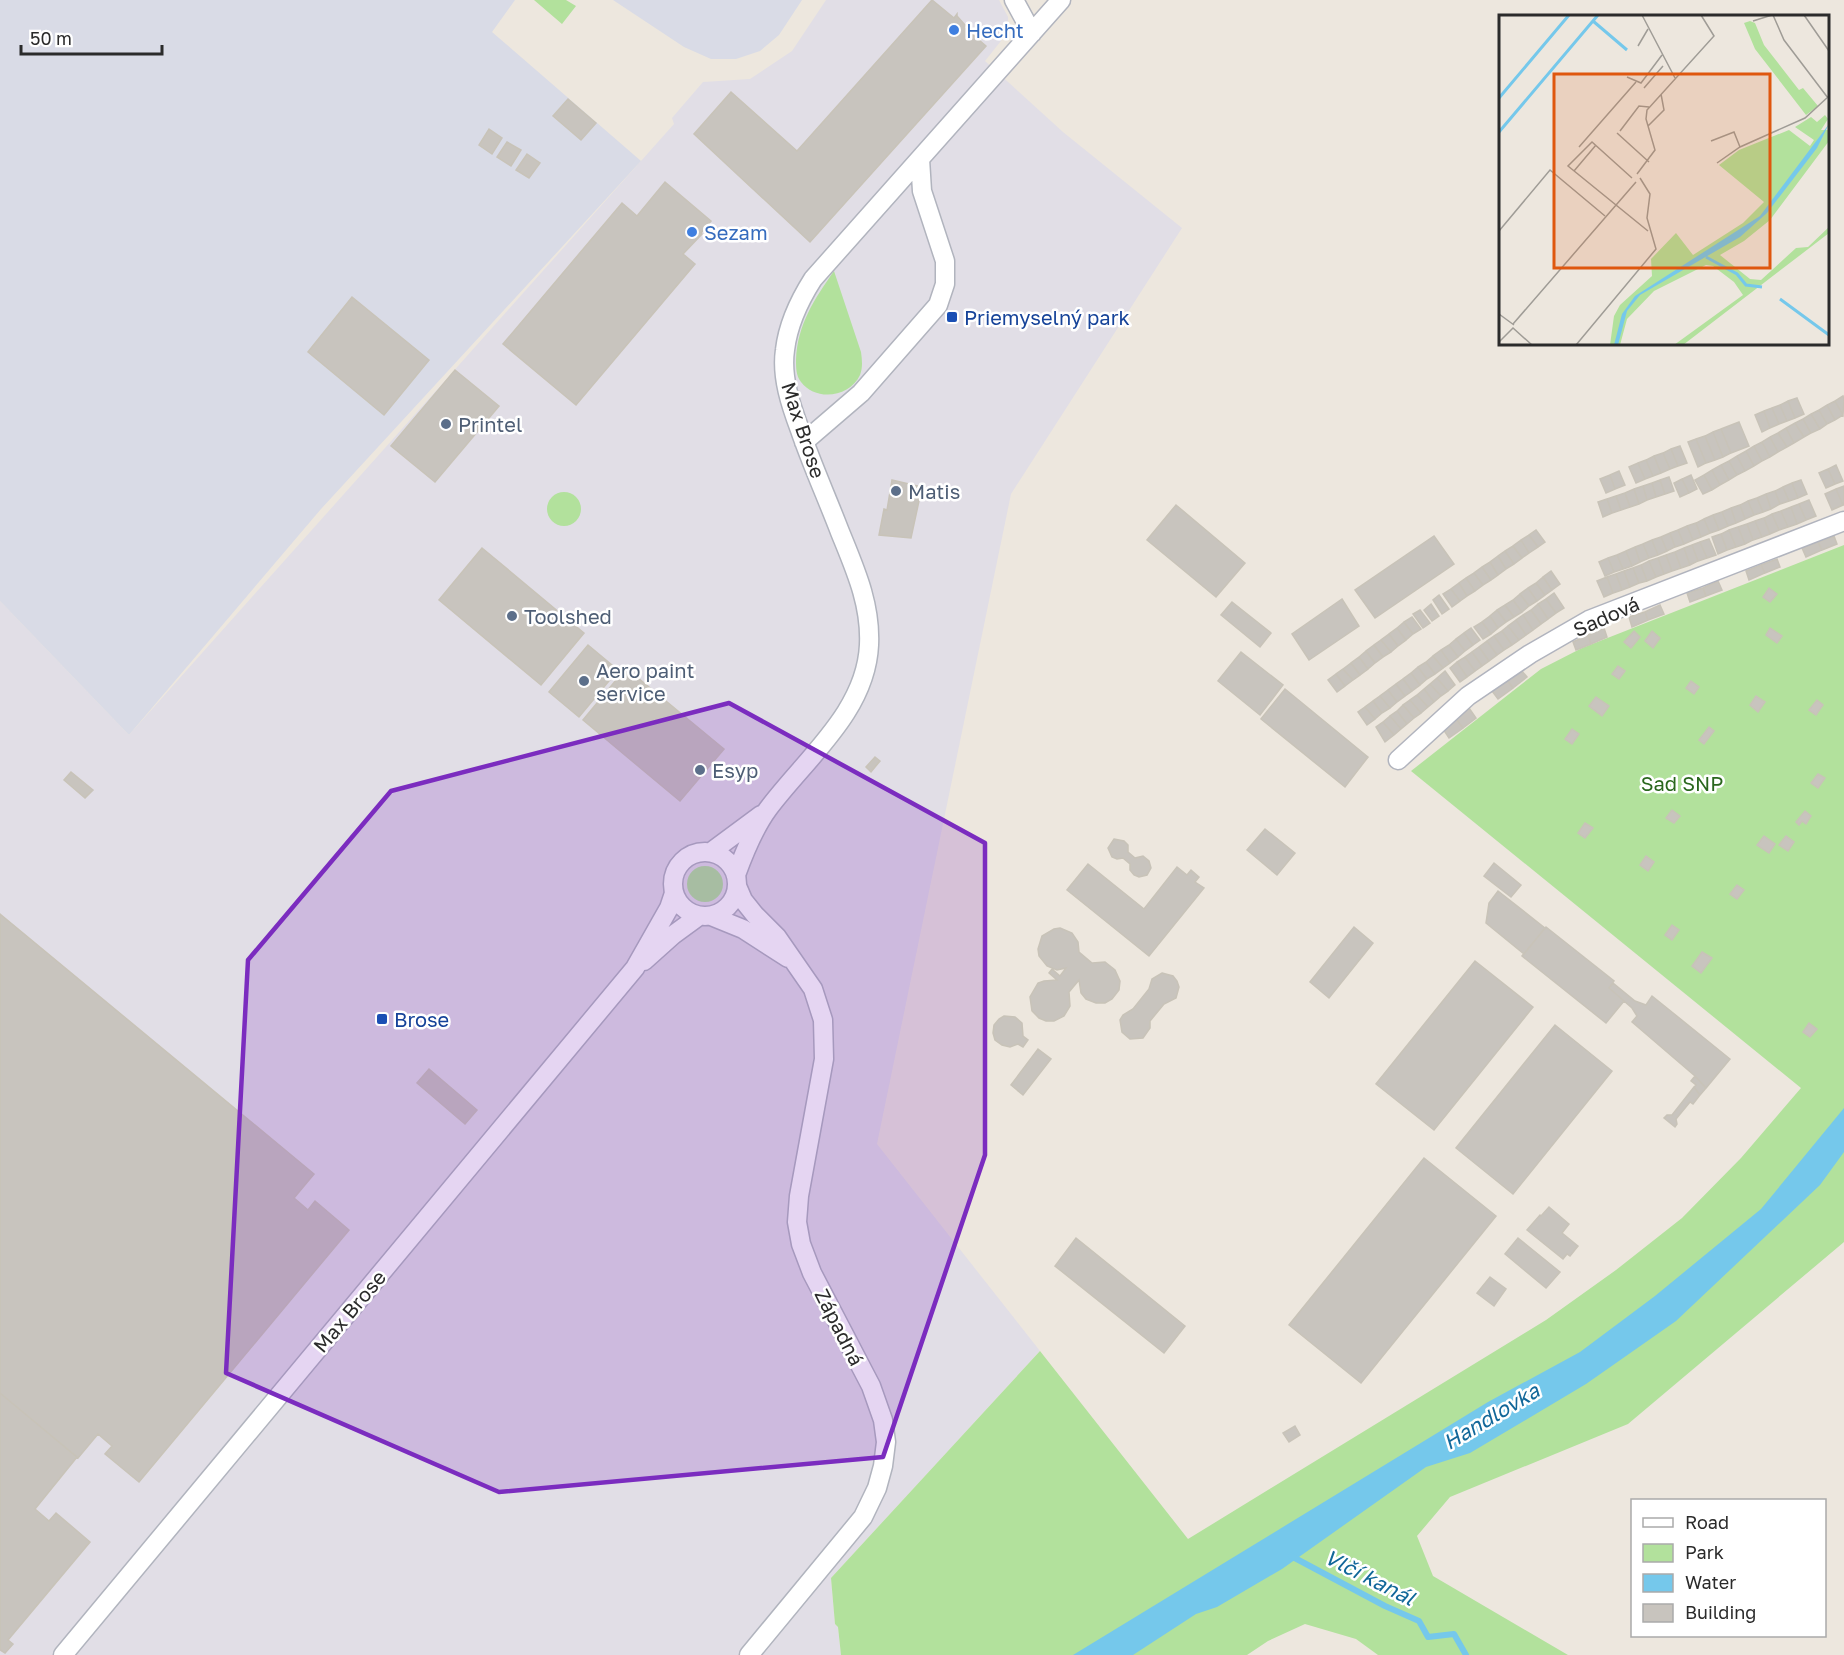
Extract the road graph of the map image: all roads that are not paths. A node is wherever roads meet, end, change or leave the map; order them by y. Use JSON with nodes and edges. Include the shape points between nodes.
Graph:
{"nodes":[{"id":1,"x":1014,"y":0,"type":"edge"},
{"id":2,"x":1061,"y":0,"type":"edge"},
{"id":3,"x":1032,"y":33,"type":"junction"},
{"id":4,"x":920,"y":159,"type":"junction"},
{"id":5,"x":804,"y":442,"type":"junction"},
{"id":6,"x":1844,"y":521,"type":"edge"},
{"id":7,"x":1398,"y":760,"type":"dead end"},
{"id":8,"x":767,"y":811,"type":"junction"},
{"id":9,"x":711,"y":852,"type":"junction"},
{"id":10,"x":737,"y":880,"type":"junction"},
{"id":11,"x":674,"y":893,"type":"junction"},
{"id":12,"x":705,"y":916,"type":"junction"},
{"id":13,"x":794,"y":963,"type":"junction"},
{"id":14,"x":635,"y":968,"type":"junction"},
{"id":15,"x":63,"y":1655,"type":"edge"},
{"id":16,"x":749,"y":1655,"type":"edge"}],
"edges":[{"from":1,"to":3,"type":"street"},
{"from":2,"to":3,"type":"street","name":"Max Brose"},
{"from":3,"to":4,"type":"street","name":"Max Brose"},
{"from":4,"to":5,"type":"street","name":"Max Brose","via":[[813,279],[799,302],[784,352],[786,385]]},
{"from":4,"to":5,"type":"street","via":[[922,191],[945,261],[945,284],[938,305],[861,393]]},
{"from":5,"to":8,"type":"street","name":"Max Brose","via":[[861,583],[868,612],[869,647],[862,684],[840,720]]},
{"from":6,"to":7,"type":"street","name":"Sadová","via":[[1589,620],[1468,696]]},
{"from":8,"to":9,"type":"street","name":"Max Brose"},
{"from":8,"to":10,"type":"street","name":"Max Brose","via":[[744,855]]},
{"from":9,"to":10,"type":"street","via":[[727,860]]},
{"from":9,"to":11,"type":"street","name":"Max Brose","via":[[693,854],[679,864],[672,881]]},
{"from":10,"to":12,"type":"street","name":"Max Brose","via":[[734,898],[727,907]]},
{"from":10,"to":13,"type":"street","name":"Západná","via":[[743,900],[777,937]]},
{"from":11,"to":12,"type":"street","via":[[683,908]]},
{"from":11,"to":14,"type":"street","name":"Max Brose"},
{"from":12,"to":13,"type":"street","name":"Západná","via":[[743,929]]},
{"from":12,"to":14,"type":"street","name":"Max Brose"},
{"from":13,"to":16,"type":"street","name":"Západná","via":[[813,989],[823,1020],[824,1059],[799,1196],[797,1222],[801,1244],[871,1386],[886,1442],[877,1488],[863,1517]]},
{"from":14,"to":15,"type":"street","name":"Max Brose"}]}
